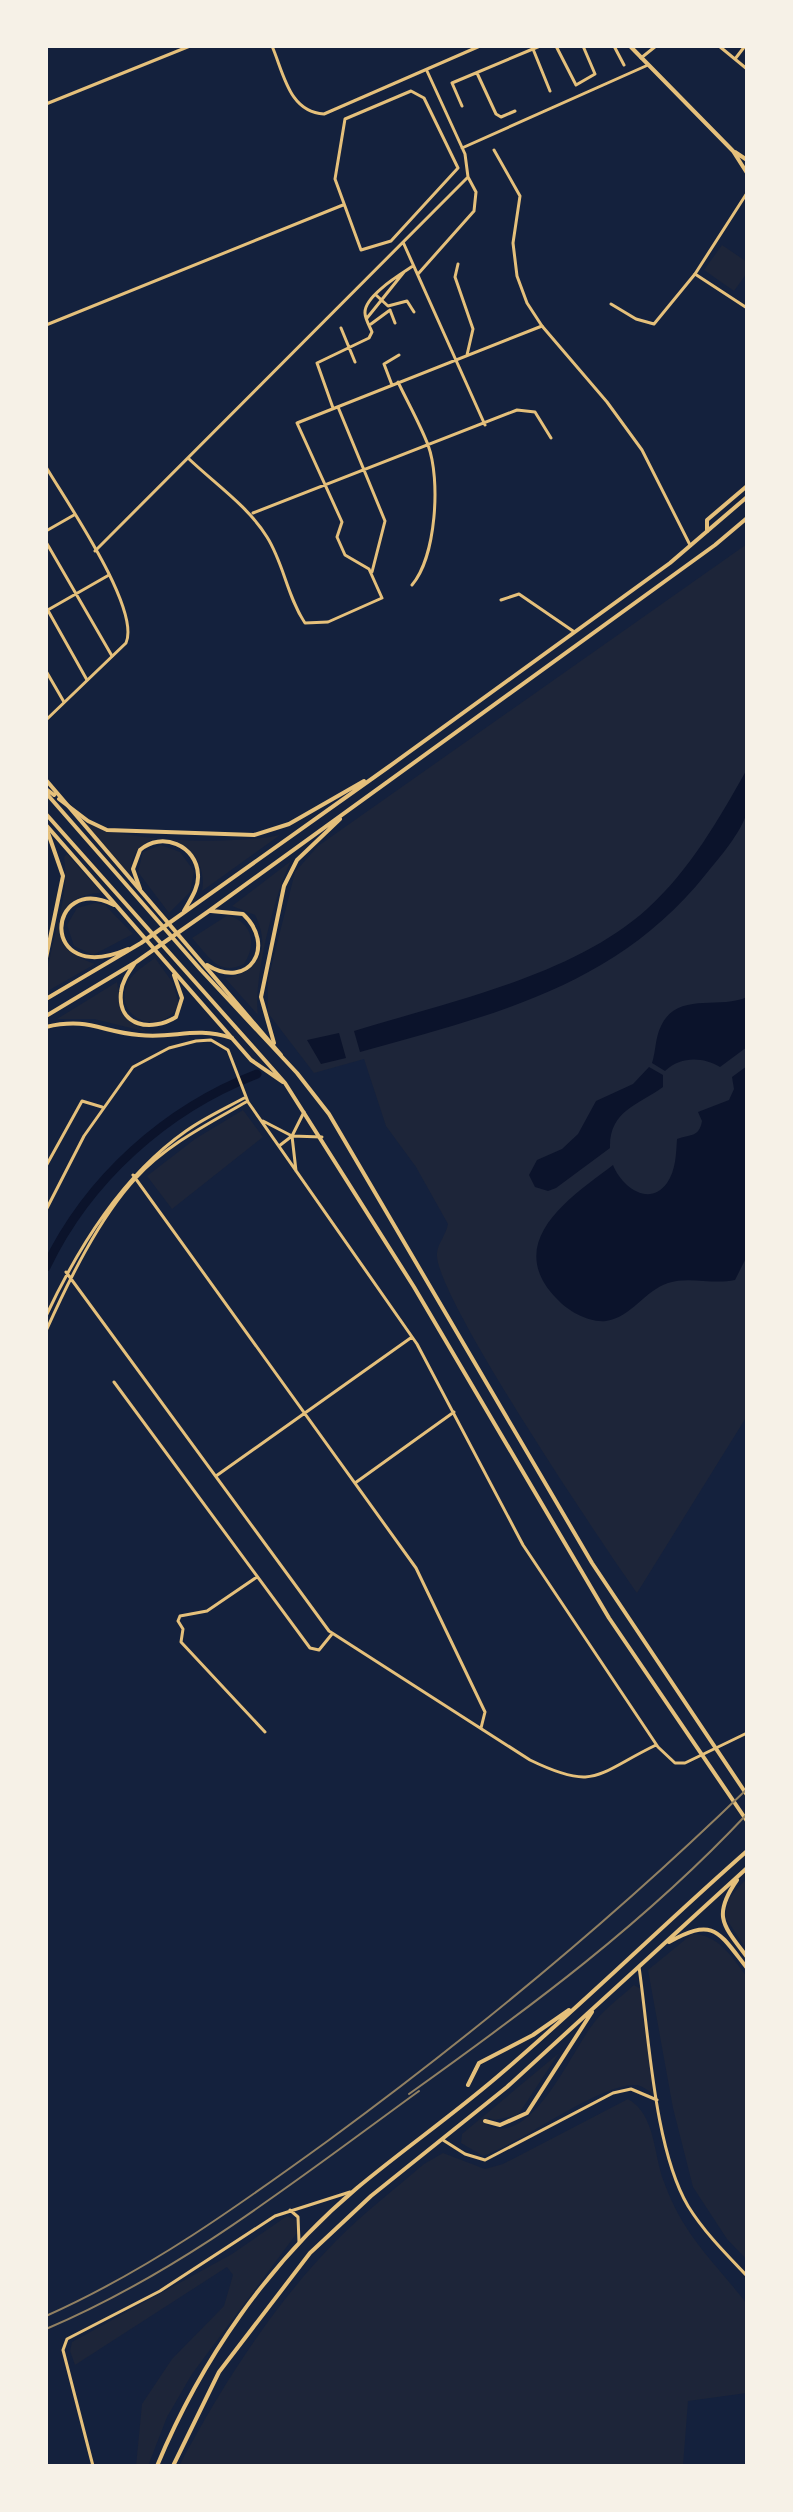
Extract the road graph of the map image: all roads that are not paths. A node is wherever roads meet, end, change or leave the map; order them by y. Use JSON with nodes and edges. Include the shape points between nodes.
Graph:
{"nodes":[{"id":1,"x":190,"y":46,"type":"edge"},
{"id":2,"x":272,"y":46,"type":"edge"},
{"id":3,"x":480,"y":46,"type":"edge"},
{"id":4,"x":540,"y":46,"type":"edge"},
{"id":5,"x":556,"y":46,"type":"edge"},
{"id":6,"x":583,"y":46,"type":"edge"},
{"id":7,"x":614,"y":46,"type":"edge"},
{"id":8,"x":630,"y":46,"type":"edge"},
{"id":9,"x":656,"y":46,"type":"edge"},
{"id":10,"x":719,"y":46,"type":"edge"},
{"id":11,"x":745,"y":46,"type":"edge"},
{"id":12,"x":533,"y":49,"type":"junction"},
{"id":13,"x":641,"y":58,"type":"junction"},
{"id":14,"x":735,"y":59,"type":"junction"},
{"id":15,"x":624,"y":65,"type":"dead end"},
{"id":16,"x":648,"y":65,"type":"junction"},
{"id":17,"x":747,"y":69,"type":"edge"},
{"id":18,"x":427,"y":71,"type":"junction"},
{"id":19,"x":477,"y":73,"type":"junction"},
{"id":20,"x":436,"y":91,"type":"junction"},
{"id":21,"x":550,"y":91,"type":"dead end"},
{"id":22,"x":424,"y":98,"type":"junction"},
{"id":23,"x":46,"y":104,"type":"edge"},
{"id":24,"x":462,"y":106,"type":"dead end"},
{"id":25,"x":515,"y":111,"type":"dead end"},
{"id":26,"x":462,"y":148,"type":"junction"},
{"id":27,"x":494,"y":150,"type":"dead end"},
{"id":28,"x":733,"y":151,"type":"junction"},
{"id":29,"x":747,"y":160,"type":"edge"},
{"id":30,"x":747,"y":173,"type":"edge"},
{"id":31,"x":468,"y":177,"type":"junction"},
{"id":32,"x":747,"y":193,"type":"edge"},
{"id":33,"x":343,"y":205,"type":"junction"},
{"id":34,"x":403,"y":242,"type":"junction"},
{"id":35,"x":458,"y":264,"type":"dead end"},
{"id":36,"x":413,"y":266,"type":"junction"},
{"id":37,"x":404,"y":272,"type":"junction"},
{"id":38,"x":695,"y":274,"type":"junction"},
{"id":39,"x":417,"y":275,"type":"junction"},
{"id":40,"x":376,"y":295,"type":"junction"},
{"id":41,"x":380,"y":300,"type":"junction"},
{"id":42,"x":611,"y":304,"type":"dead end"},
{"id":43,"x":390,"y":308,"type":"junction"},
{"id":44,"x":747,"y":308,"type":"edge"},
{"id":45,"x":414,"y":312,"type":"dead end"},
{"id":46,"x":367,"y":318,"type":"junction"},
{"id":47,"x":395,"y":323,"type":"dead end"},
{"id":48,"x":46,"y":325,"type":"edge"},
{"id":49,"x":370,"y":326,"type":"junction"},
{"id":50,"x":542,"y":326,"type":"junction"},
{"id":51,"x":341,"y":328,"type":"dead end"},
{"id":52,"x":349,"y":347,"type":"junction"},
{"id":53,"x":399,"y":355,"type":"dead end"},
{"id":54,"x":467,"y":355,"type":"junction"},
{"id":55,"x":456,"y":360,"type":"junction"},
{"id":56,"x":355,"y":362,"type":"dead end"},
{"id":57,"x":398,"y":382,"type":"junction"},
{"id":58,"x":392,"y":385,"type":"junction"},
{"id":59,"x":336,"y":408,"type":"junction"},
{"id":60,"x":486,"y":425,"type":"junction"},
{"id":61,"x":551,"y":438,"type":"dead end"},
{"id":62,"x":429,"y":447,"type":"junction"},
{"id":63,"x":188,"y":458,"type":"junction"},
{"id":64,"x":46,"y":467,"type":"edge"},
{"id":65,"x":363,"y":470,"type":"junction"},
{"id":66,"x":324,"y":485,"type":"junction"},
{"id":67,"x":747,"y":486,"type":"edge"},
{"id":68,"x":747,"y":497,"type":"edge"},
{"id":69,"x":251,"y":514,"type":"junction"},
{"id":70,"x":74,"y":515,"type":"junction"},
{"id":71,"x":747,"y":518,"type":"edge"},
{"id":72,"x":46,"y":531,"type":"edge"},
{"id":73,"x":707,"y":531,"type":"junction"},
{"id":74,"x":46,"y":542,"type":"edge"},
{"id":75,"x":690,"y":545,"type":"junction"},
{"id":76,"x":95,"y":551,"type":"junction"},
{"id":77,"x":372,"y":574,"type":"junction"},
{"id":78,"x":109,"y":575,"type":"junction"},
{"id":79,"x":412,"y":585,"type":"dead end"},
{"id":80,"x":76,"y":594,"type":"junction"},
{"id":81,"x":501,"y":600,"type":"dead end"},
{"id":82,"x":47,"y":609,"type":"edge"},
{"id":83,"x":573,"y":631,"type":"junction"},
{"id":84,"x":112,"y":656,"type":"junction"},
{"id":85,"x":46,"y":671,"type":"edge"},
{"id":86,"x":87,"y":680,"type":"junction"},
{"id":87,"x":64,"y":702,"type":"junction"},
{"id":88,"x":46,"y":719,"type":"edge"},
{"id":89,"x":387,"y":768,"type":"junction"},
{"id":90,"x":46,"y":780,"type":"edge"},
{"id":91,"x":46,"y":790,"type":"edge"},
{"id":92,"x":59,"y":799,"type":"junction"},
{"id":93,"x":353,"y":806,"type":"junction"},
{"id":94,"x":46,"y":815,"type":"edge"},
{"id":95,"x":46,"y":826,"type":"edge"},
{"id":96,"x":140,"y":889,"type":"junction"},
{"id":97,"x":114,"y":905,"type":"junction"},
{"id":98,"x":209,"y":911,"type":"junction"},
{"id":99,"x":183,"y":913,"type":"junction"},
{"id":100,"x":141,"y":943,"type":"junction"},
{"id":101,"x":46,"y":958,"type":"edge"},
{"id":102,"x":136,"y":962,"type":"junction"},
{"id":103,"x":207,"y":965,"type":"junction"},
{"id":104,"x":174,"y":975,"type":"junction"},
{"id":105,"x":46,"y":999,"type":"edge"},
{"id":106,"x":46,"y":1016,"type":"edge"},
{"id":107,"x":46,"y":1027,"type":"edge"},
{"id":108,"x":232,"y":1038,"type":"junction"},
{"id":109,"x":272,"y":1044,"type":"junction"},
{"id":110,"x":285,"y":1083,"type":"junction"},
{"id":111,"x":246,"y":1097,"type":"junction"},
{"id":112,"x":102,"y":1107,"type":"junction"},
{"id":113,"x":304,"y":1112,"type":"junction"},
{"id":114,"x":260,"y":1119,"type":"junction"},
{"id":115,"x":292,"y":1136,"type":"junction"},
{"id":116,"x":322,"y":1137,"type":"junction"},
{"id":117,"x":278,"y":1147,"type":"junction"},
{"id":118,"x":46,"y":1166,"type":"edge"},
{"id":119,"x":296,"y":1175,"type":"junction"},
{"id":120,"x":135,"y":1177,"type":"junction"},
{"id":121,"x":46,"y":1210,"type":"edge"},
{"id":122,"x":66,"y":1272,"type":"junction"},
{"id":123,"x":70,"y":1277,"type":"junction"},
{"id":124,"x":46,"y":1316,"type":"edge"},
{"id":125,"x":46,"y":1331,"type":"edge"},
{"id":126,"x":412,"y":1337,"type":"junction"},
{"id":127,"x":114,"y":1382,"type":"dead end"},
{"id":128,"x":454,"y":1412,"type":"junction"},
{"id":129,"x":305,"y":1413,"type":"junction"},
{"id":130,"x":216,"y":1476,"type":"junction"},
{"id":131,"x":355,"y":1483,"type":"junction"},
{"id":132,"x":257,"y":1577,"type":"junction"},
{"id":133,"x":332,"y":1633,"type":"junction"},
{"id":134,"x":481,"y":1728,"type":"junction"},
{"id":135,"x":265,"y":1732,"type":"dead end"},
{"id":136,"x":747,"y":1733,"type":"edge"},
{"id":137,"x":656,"y":1745,"type":"junction"},
{"id":138,"x":747,"y":1795,"type":"edge"},
{"id":139,"x":747,"y":1821,"type":"edge"},
{"id":140,"x":747,"y":1851,"type":"edge"},
{"id":141,"x":747,"y":1868,"type":"edge"},
{"id":142,"x":741,"y":1873,"type":"junction"},
{"id":143,"x":663,"y":1945,"type":"junction"},
{"id":144,"x":747,"y":1957,"type":"edge"},
{"id":145,"x":639,"y":1966,"type":"junction"},
{"id":146,"x":747,"y":1968,"type":"edge"},
{"id":147,"x":596,"y":1989,"type":"junction"},
{"id":148,"x":597,"y":2004,"type":"junction"},
{"id":149,"x":468,"y":2085,"type":"dead end"},
{"id":150,"x":657,"y":2100,"type":"junction"},
{"id":151,"x":485,"y":2121,"type":"dead end"},
{"id":152,"x":443,"y":2140,"type":"junction"},
{"id":153,"x":356,"y":2190,"type":"junction"},
{"id":154,"x":290,"y":2210,"type":"junction"},
{"id":155,"x":299,"y":2244,"type":"junction"},
{"id":156,"x":747,"y":2276,"type":"edge"},
{"id":157,"x":93,"y":2466,"type":"edge"},
{"id":158,"x":157,"y":2466,"type":"edge"},
{"id":159,"x":173,"y":2466,"type":"edge"}],
"edges":[{"from":1,"to":23,"type":"street"},
{"from":2,"to":18,"type":"street","via":[[296,102],[312,113],[336,110]]},
{"from":3,"to":18,"type":"street"},
{"from":4,"to":12,"type":"street"},
{"from":5,"to":6,"type":"street","via":[[576,85],[595,74]]},
{"from":7,"to":15,"type":"street"},
{"from":8,"to":13,"type":"main road"},
{"from":9,"to":13,"type":"street"},
{"from":10,"to":14,"type":"street"},
{"from":11,"to":14,"type":"street"},
{"from":12,"to":19,"type":"street"},
{"from":12,"to":21,"type":"street"},
{"from":13,"to":16,"type":"main road"},
{"from":14,"to":17,"type":"street"},
{"from":16,"to":26,"type":"street"},
{"from":16,"to":28,"type":"main road"},
{"from":18,"to":20,"type":"street"},
{"from":19,"to":24,"type":"street","via":[[452,83]]},
{"from":19,"to":25,"type":"street","via":[[497,115]]},
{"from":20,"to":22,"type":"street"},
{"from":20,"to":26,"type":"street"},
{"from":22,"to":33,"type":"street","via":[[411,91],[345,119],[335,179]]},
{"from":22,"to":33,"type":"street","via":[[458,168],[391,241],[376,246],[361,250]]},
{"from":26,"to":31,"type":"street"},
{"from":27,"to":50,"type":"street","via":[[520,196],[513,243],[517,276]]},
{"from":28,"to":29,"type":"main road"},
{"from":28,"to":30,"type":"main road"},
{"from":31,"to":34,"type":"street"},
{"from":31,"to":39,"type":"street","via":[[476,192],[474,211]]},
{"from":32,"to":38,"type":"street"},
{"from":33,"to":48,"type":"street"},
{"from":34,"to":36,"type":"street"},
{"from":34,"to":63,"type":"street"},
{"from":35,"to":54,"type":"street","via":[[455,277],[473,329]]},
{"from":36,"to":37,"type":"street"},
{"from":36,"to":39,"type":"street"},
{"from":37,"to":40,"type":"street"},
{"from":37,"to":41,"type":"street"},
{"from":38,"to":42,"type":"street","via":[[654,324]]},
{"from":38,"to":44,"type":"street"},
{"from":39,"to":55,"type":"street"},
{"from":40,"to":41,"type":"street"},
{"from":40,"to":46,"type":"street","via":[[366,307]]},
{"from":41,"to":43,"type":"street"},
{"from":41,"to":46,"type":"street"},
{"from":43,"to":45,"type":"street","via":[[406,300]]},
{"from":43,"to":47,"type":"street"},
{"from":43,"to":49,"type":"street"},
{"from":46,"to":49,"type":"street"},
{"from":49,"to":52,"type":"street","via":[[371,336]]},
{"from":50,"to":54,"type":"street"},
{"from":50,"to":75,"type":"street","via":[[642,450]]},
{"from":51,"to":52,"type":"street"},
{"from":52,"to":56,"type":"street"},
{"from":52,"to":59,"type":"street","via":[[317,363]]},
{"from":53,"to":58,"type":"street","via":[[384,364]]},
{"from":54,"to":55,"type":"street"},
{"from":55,"to":57,"type":"street"},
{"from":55,"to":60,"type":"street"},
{"from":57,"to":58,"type":"street"},
{"from":57,"to":62,"type":"street"},
{"from":58,"to":59,"type":"street"},
{"from":59,"to":65,"type":"street"},
{"from":59,"to":66,"type":"street","via":[[297,423]]},
{"from":60,"to":61,"type":"street","via":[[517,410],[535,412]]},
{"from":60,"to":62,"type":"street"},
{"from":62,"to":65,"type":"street"},
{"from":62,"to":79,"type":"street","via":[[435,487],[431,537]]},
{"from":63,"to":69,"type":"street"},
{"from":63,"to":76,"type":"street"},
{"from":64,"to":70,"type":"street"},
{"from":65,"to":66,"type":"street"},
{"from":65,"to":77,"type":"street","via":[[385,521]]},
{"from":66,"to":69,"type":"street"},
{"from":66,"to":77,"type":"street","via":[[342,522],[337,537],[345,555]]},
{"from":67,"to":73,"type":"main road","via":[[707,520]]},
{"from":68,"to":73,"type":"main road"},
{"from":69,"to":77,"type":"street","via":[[269,540],[305,623],[328,622],[382,598]]},
{"from":70,"to":72,"type":"street"},
{"from":70,"to":76,"type":"street"},
{"from":71,"to":93,"type":"main road"},
{"from":73,"to":75,"type":"main road"},
{"from":74,"to":80,"type":"street"},
{"from":75,"to":83,"type":"main road"},
{"from":76,"to":78,"type":"street"},
{"from":78,"to":80,"type":"street"},
{"from":78,"to":84,"type":"street","via":[[129,627],[126,643]]},
{"from":80,"to":82,"type":"street"},
{"from":80,"to":84,"type":"street"},
{"from":81,"to":83,"type":"street","via":[[519,594]]},
{"from":82,"to":86,"type":"street"},
{"from":83,"to":89,"type":"main road"},
{"from":84,"to":86,"type":"street"},
{"from":85,"to":87,"type":"street"},
{"from":86,"to":87,"type":"street"},
{"from":87,"to":88,"type":"street"},
{"from":89,"to":92,"type":"main road","via":[[295,821],[250,836],[107,830]]},
{"from":89,"to":99,"type":"main road"},
{"from":90,"to":92,"type":"main road"},
{"from":91,"to":92,"type":"main road"},
{"from":91,"to":109,"type":"main road"},
{"from":92,"to":96,"type":"main road"},
{"from":93,"to":98,"type":"main road"},
{"from":93,"to":109,"type":"main road","via":[[297,860],[284,886],[261,997]]},
{"from":94,"to":110,"type":"main road"},
{"from":95,"to":97,"type":"main road"},
{"from":95,"to":101,"type":"main road","via":[[63,876]]},
{"from":96,"to":99,"type":"main road","via":[[133,869],[140,850],[157,841],[181,846],[195,861],[198,876]]},
{"from":96,"to":103,"type":"main road"},
{"from":97,"to":100,"type":"main road","via":[[95,896],[72,904],[62,923],[70,949],[95,960]]},
{"from":97,"to":104,"type":"main road"},
{"from":98,"to":102,"type":"main road"},
{"from":98,"to":103,"type":"main road","via":[[243,914],[259,943],[253,962],[236,974],[219,973]]},
{"from":99,"to":100,"type":"main road"},
{"from":100,"to":105,"type":"main road"},
{"from":102,"to":104,"type":"main road","via":[[121,989],[121,1000],[127,1015],[139,1024],[159,1027],[176,1017],[182,998]]},
{"from":102,"to":106,"type":"main road"},
{"from":103,"to":109,"type":"main road"},
{"from":104,"to":108,"type":"main road"},
{"from":107,"to":108,"type":"main road","via":[[87,1022],[137,1035],[197,1030]]},
{"from":108,"to":110,"type":"main road","via":[[251,1060]]},
{"from":109,"to":138,"type":"main road","via":[[353,1151],[548,1490]]},
{"from":110,"to":113,"type":"main road"},
{"from":111,"to":112,"type":"street","via":[[228,1050],[211,1040],[169,1048],[133,1067]]},
{"from":111,"to":114,"type":"street"},
{"from":111,"to":120,"type":"street"},
{"from":112,"to":118,"type":"street","via":[[82,1101]]},
{"from":112,"to":121,"type":"street"},
{"from":113,"to":115,"type":"street"},
{"from":113,"to":116,"type":"main road"},
{"from":114,"to":115,"type":"street"},
{"from":114,"to":117,"type":"street"},
{"from":115,"to":116,"type":"street"},
{"from":115,"to":117,"type":"street"},
{"from":115,"to":119,"type":"street"},
{"from":116,"to":139,"type":"main road","via":[[554,1529]]},
{"from":117,"to":119,"type":"street"},
{"from":119,"to":126,"type":"street"},
{"from":120,"to":122,"type":"street"},
{"from":120,"to":123,"type":"street"},
{"from":120,"to":129,"type":"street"},
{"from":122,"to":123,"type":"street"},
{"from":122,"to":124,"type":"street"},
{"from":123,"to":125,"type":"street"},
{"from":123,"to":130,"type":"street"},
{"from":126,"to":128,"type":"street"},
{"from":126,"to":129,"type":"street"},
{"from":127,"to":132,"type":"street"},
{"from":128,"to":131,"type":"street"},
{"from":128,"to":137,"type":"street","via":[[523,1545]]},
{"from":129,"to":130,"type":"street"},
{"from":129,"to":131,"type":"street"},
{"from":130,"to":133,"type":"street"},
{"from":131,"to":134,"type":"street","via":[[416,1568],[485,1712]]},
{"from":132,"to":133,"type":"street","via":[[310,1648],[319,1650]]},
{"from":132,"to":135,"type":"street","via":[[207,1611],[180,1616],[178,1621],[181,1642]]},
{"from":133,"to":134,"type":"street"},
{"from":134,"to":137,"type":"street","via":[[530,1760],[579,1779],[603,1773]]},
{"from":136,"to":137,"type":"street","via":[[685,1763],[669,1760]]},
{"from":140,"to":147,"type":"main road"},
{"from":141,"to":142,"type":"main road"},
{"from":142,"to":143,"type":"main road"},
{"from":142,"to":144,"type":"main road","via":[[721,1912],[726,1929]]},
{"from":143,"to":145,"type":"main road"},
{"from":143,"to":146,"type":"main road","via":[[695,1928],[710,1928]]},
{"from":145,"to":148,"type":"main road"},
{"from":145,"to":150,"type":"street"},
{"from":147,"to":149,"type":"main road","via":[[533,2035],[479,2063]]},
{"from":147,"to":153,"type":"main road","via":[[492,2082]]},
{"from":148,"to":151,"type":"main road","via":[[527,2113],[500,2125]]},
{"from":148,"to":152,"type":"main road"},
{"from":150,"to":152,"type":"street","via":[[631,2089],[613,2093],[485,2160]]},
{"from":150,"to":156,"type":"street","via":[[686,2203]]},
{"from":152,"to":159,"type":"main road","via":[[310,2253],[219,2372]]},
{"from":153,"to":154,"type":"street"},
{"from":153,"to":155,"type":"main road"},
{"from":154,"to":155,"type":"street","via":[[298,2217]]},
{"from":154,"to":157,"type":"street","via":[[160,2291],[67,2339],[63,2350]]},
{"from":155,"to":158,"type":"main road","via":[[206,2366]]}]}
